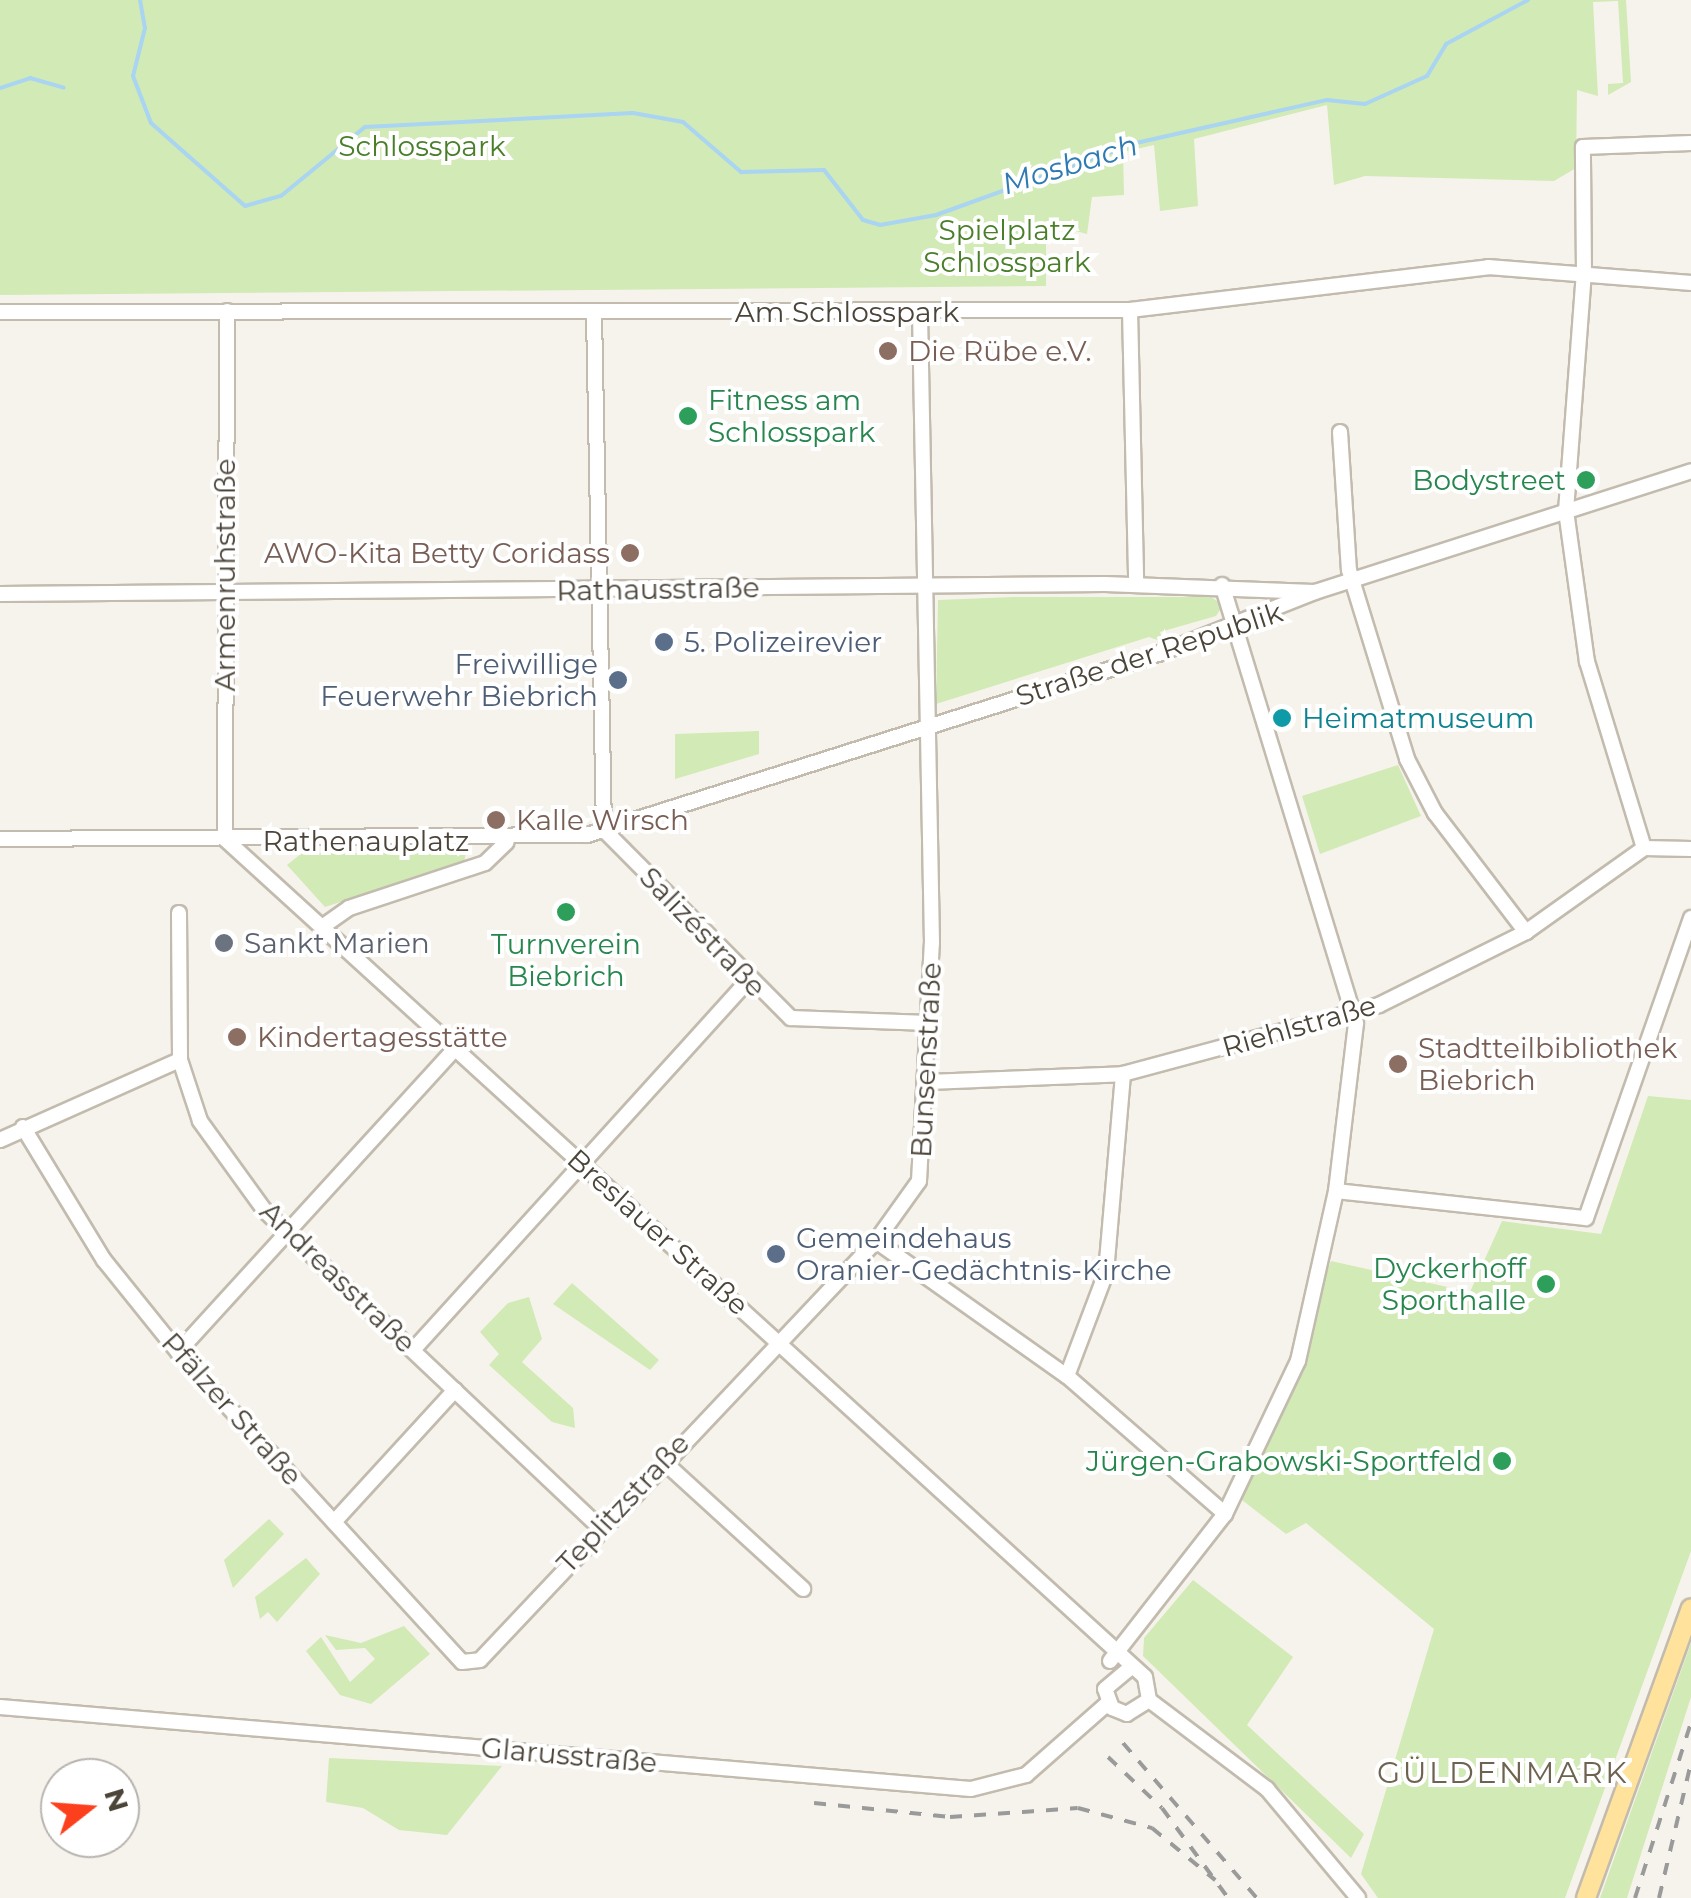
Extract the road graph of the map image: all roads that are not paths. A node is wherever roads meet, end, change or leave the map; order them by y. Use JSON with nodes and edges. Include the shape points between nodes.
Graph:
{"nodes":[{"id":1,"x":1691,"y":143,"type":"edge"},
{"id":2,"x":1584,"y":274,"type":"junction"},
{"id":3,"x":1691,"y":283,"type":"edge"},
{"id":4,"x":1130,"y":310,"type":"junction"},
{"id":5,"x":227,"y":311,"type":"junction"},
{"id":6,"x":920,"y":311,"type":"junction"},
{"id":7,"x":0,"y":312,"type":"edge"},
{"id":8,"x":594,"y":313,"type":"junction"},
{"id":9,"x":1340,"y":432,"type":"dead end"},
{"id":10,"x":1691,"y":470,"type":"edge"},
{"id":11,"x":1566,"y":511,"type":"junction"},
{"id":12,"x":1352,"y":580,"type":"junction"},
{"id":13,"x":1136,"y":584,"type":"junction"},
{"id":14,"x":925,"y":585,"type":"junction"},
{"id":15,"x":1222,"y":585,"type":"junction"},
{"id":16,"x":596,"y":592,"type":"junction"},
{"id":17,"x":1315,"y":592,"type":"junction"},
{"id":18,"x":0,"y":594,"type":"edge"},
{"id":19,"x":224,"y":595,"type":"junction"},
{"id":20,"x":1230,"y":628,"type":"junction"},
{"id":21,"x":929,"y":725,"type":"junction"},
{"id":22,"x":604,"y":830,"type":"junction"},
{"id":23,"x":0,"y":839,"type":"edge"},
{"id":24,"x":225,"y":840,"type":"junction"},
{"id":25,"x":507,"y":842,"type":"junction"},
{"id":26,"x":1644,"y":848,"type":"junction"},
{"id":27,"x":1691,"y":849,"type":"edge"},
{"id":28,"x":179,"y":913,"type":"dead end"},
{"id":29,"x":1691,"y":918,"type":"edge"},
{"id":30,"x":322,"y":927,"type":"junction"},
{"id":31,"x":1526,"y":932,"type":"junction"},
{"id":32,"x":747,"y":982,"type":"junction"},
{"id":33,"x":1356,"y":1011,"type":"junction"},
{"id":34,"x":929,"y":1023,"type":"junction"},
{"id":35,"x":456,"y":1048,"type":"junction"},
{"id":36,"x":180,"y":1060,"type":"junction"},
{"id":37,"x":1123,"y":1074,"type":"junction"},
{"id":38,"x":928,"y":1082,"type":"junction"},
{"id":39,"x":22,"y":1127,"type":"junction"},
{"id":40,"x":0,"y":1140,"type":"edge"},
{"id":41,"x":581,"y":1162,"type":"junction"},
{"id":42,"x":1336,"y":1191,"type":"junction"},
{"id":43,"x":287,"y":1232,"type":"junction"},
{"id":44,"x":876,"y":1241,"type":"junction"},
{"id":45,"x":776,"y":1340,"type":"junction"},
{"id":46,"x":414,"y":1349,"type":"junction"},
{"id":47,"x":178,"y":1352,"type":"junction"},
{"id":48,"x":1067,"y":1376,"type":"junction"},
{"id":49,"x":455,"y":1390,"type":"junction"},
{"id":50,"x":663,"y":1461,"type":"junction"},
{"id":51,"x":1225,"y":1514,"type":"junction"},
{"id":52,"x":334,"y":1522,"type":"junction"},
{"id":53,"x":599,"y":1527,"type":"junction"},
{"id":54,"x":803,"y":1589,"type":"dead end"},
{"id":55,"x":1691,"y":1608,"type":"edge"},
{"id":56,"x":1113,"y":1663,"type":"junction"},
{"id":57,"x":471,"y":1667,"type":"joint"},
{"id":58,"x":1148,"y":1700,"type":"junction"},
{"id":59,"x":1108,"y":1704,"type":"junction"},
{"id":60,"x":0,"y":1707,"type":"edge"},
{"id":61,"x":1358,"y":1898,"type":"edge"},
{"id":62,"x":1586,"y":1898,"type":"edge"}],
"edges":[{"from":1,"to":2,"type":"street","via":[[1583,147]]},
{"from":2,"to":3,"type":"street","name":"Am Schlosspark"},
{"from":2,"to":4,"type":"street","name":"Am Schlosspark","via":[[1436,269]]},
{"from":2,"to":11,"type":"street"},
{"from":4,"to":6,"type":"street","name":"Am Schlosspark"},
{"from":4,"to":13,"type":"street"},
{"from":5,"to":7,"type":"street","name":"Am Schlosspark"},
{"from":5,"to":8,"type":"street","name":"Am Schlosspark"},
{"from":5,"to":19,"type":"street","name":"Armenruhstraße"},
{"from":6,"to":8,"type":"street","name":"Am Schlosspark"},
{"from":6,"to":14,"type":"street","name":"Bunsenstraße"},
{"from":8,"to":16,"type":"street"},
{"from":9,"to":12,"type":"street"},
{"from":10,"to":11,"type":"street","name":"Straße der Republik"},
{"from":11,"to":12,"type":"street","name":"Straße der Republik"},
{"from":11,"to":26,"type":"street","via":[[1590,678]]},
{"from":12,"to":17,"type":"street","name":"Straße der Republik"},
{"from":12,"to":31,"type":"street","via":[[1407,759],[1435,814]]},
{"from":13,"to":14,"type":"street","name":"Rathausstraße"},
{"from":13,"to":15,"type":"street","name":"Rathausstraße"},
{"from":14,"to":16,"type":"street","name":"Rathausstraße"},
{"from":14,"to":21,"type":"street","name":"Bunsenstraße"},
{"from":15,"to":17,"type":"street","name":"Rathausstraße"},
{"from":15,"to":20,"type":"street"},
{"from":16,"to":19,"type":"street","name":"Rathausstraße"},
{"from":16,"to":22,"type":"street"},
{"from":17,"to":20,"type":"street","name":"Straße der Republik"},
{"from":18,"to":19,"type":"street","name":"Rathausstraße"},
{"from":19,"to":24,"type":"street","name":"Armenruhstraße"},
{"from":20,"to":21,"type":"street","name":"Straße der Republik"},
{"from":20,"to":33,"type":"street"},
{"from":21,"to":22,"type":"street","name":"Straße der Republik"},
{"from":21,"to":34,"type":"street","name":"Bunsenstraße"},
{"from":22,"to":25,"type":"street","name":"Rathenauplatz"},
{"from":22,"to":32,"type":"street","name":"Salizéstraße"},
{"from":23,"to":24,"type":"street","name":"Rathenauplatz"},
{"from":24,"to":25,"type":"street","name":"Rathenauplatz"},
{"from":24,"to":30,"type":"street","name":"Breslauer Straße"},
{"from":25,"to":30,"type":"street","name":"Rathenauplatz","via":[[484,863],[349,908]]},
{"from":26,"to":27,"type":"street"},
{"from":26,"to":31,"type":"street","name":"Riehlstraße"},
{"from":28,"to":36,"type":"street","name":"Andreasstraße"},
{"from":29,"to":42,"type":"street","via":[[1586,1218]]},
{"from":30,"to":35,"type":"street","name":"Breslauer Straße"},
{"from":31,"to":33,"type":"street","name":"Riehlstraße"},
{"from":32,"to":34,"type":"street","name":"Salizéstraße","via":[[791,1018]]},
{"from":32,"to":41,"type":"street"},
{"from":33,"to":37,"type":"street","name":"Riehlstraße"},
{"from":33,"to":42,"type":"street"},
{"from":34,"to":38,"type":"street","name":"Bunsenstraße"},
{"from":35,"to":41,"type":"street","name":"Breslauer Straße"},
{"from":35,"to":43,"type":"street"},
{"from":36,"to":39,"type":"street"},
{"from":36,"to":43,"type":"street","name":"Andreasstraße","via":[[200,1122]]},
{"from":37,"to":38,"type":"street","name":"Riehlstraße"},
{"from":37,"to":48,"type":"street","via":[[1106,1274]]},
{"from":38,"to":44,"type":"street","name":"Bunsenstraße","via":[[919,1181]]},
{"from":39,"to":40,"type":"street"},
{"from":39,"to":47,"type":"street","name":"Pfälzer Straße","via":[[104,1260]]},
{"from":41,"to":45,"type":"street","name":"Breslauer Straße"},
{"from":41,"to":46,"type":"street"},
{"from":42,"to":51,"type":"street","via":[[1298,1360]]},
{"from":43,"to":46,"type":"street","name":"Andreasstraße"},
{"from":43,"to":47,"type":"street"},
{"from":44,"to":45,"type":"street","name":"Bunsenstraße"},
{"from":44,"to":48,"type":"street"},
{"from":45,"to":50,"type":"street","name":"Teplitzstraße"},
{"from":45,"to":56,"type":"street","name":"Breslauer Straße","via":[[1090,1626]]},
{"from":46,"to":49,"type":"street","name":"Andreasstraße"},
{"from":47,"to":52,"type":"street","name":"Pfälzer Straße"},
{"from":48,"to":51,"type":"street"},
{"from":49,"to":52,"type":"street"},
{"from":49,"to":53,"type":"street","name":"Andreasstraße"},
{"from":50,"to":53,"type":"street","name":"Teplitzstraße"},
{"from":50,"to":54,"type":"street"},
{"from":51,"to":56,"type":"street"},
{"from":52,"to":57,"type":"street","name":"Pfälzer Straße"},
{"from":53,"to":57,"type":"street","name":"Teplitzstraße"},
{"from":55,"to":62,"type":"main road"},
{"from":56,"to":58,"type":"street","name":"Breslauer Straße","via":[[1145,1677]]},
{"from":56,"to":59,"type":"street"},
{"from":58,"to":59,"type":"street","via":[[1127,1714]]},
{"from":58,"to":61,"type":"street","via":[[1267,1789]]},
{"from":59,"to":60,"type":"street","name":"Glarusstraße","via":[[1026,1775],[971,1789]]}]}
